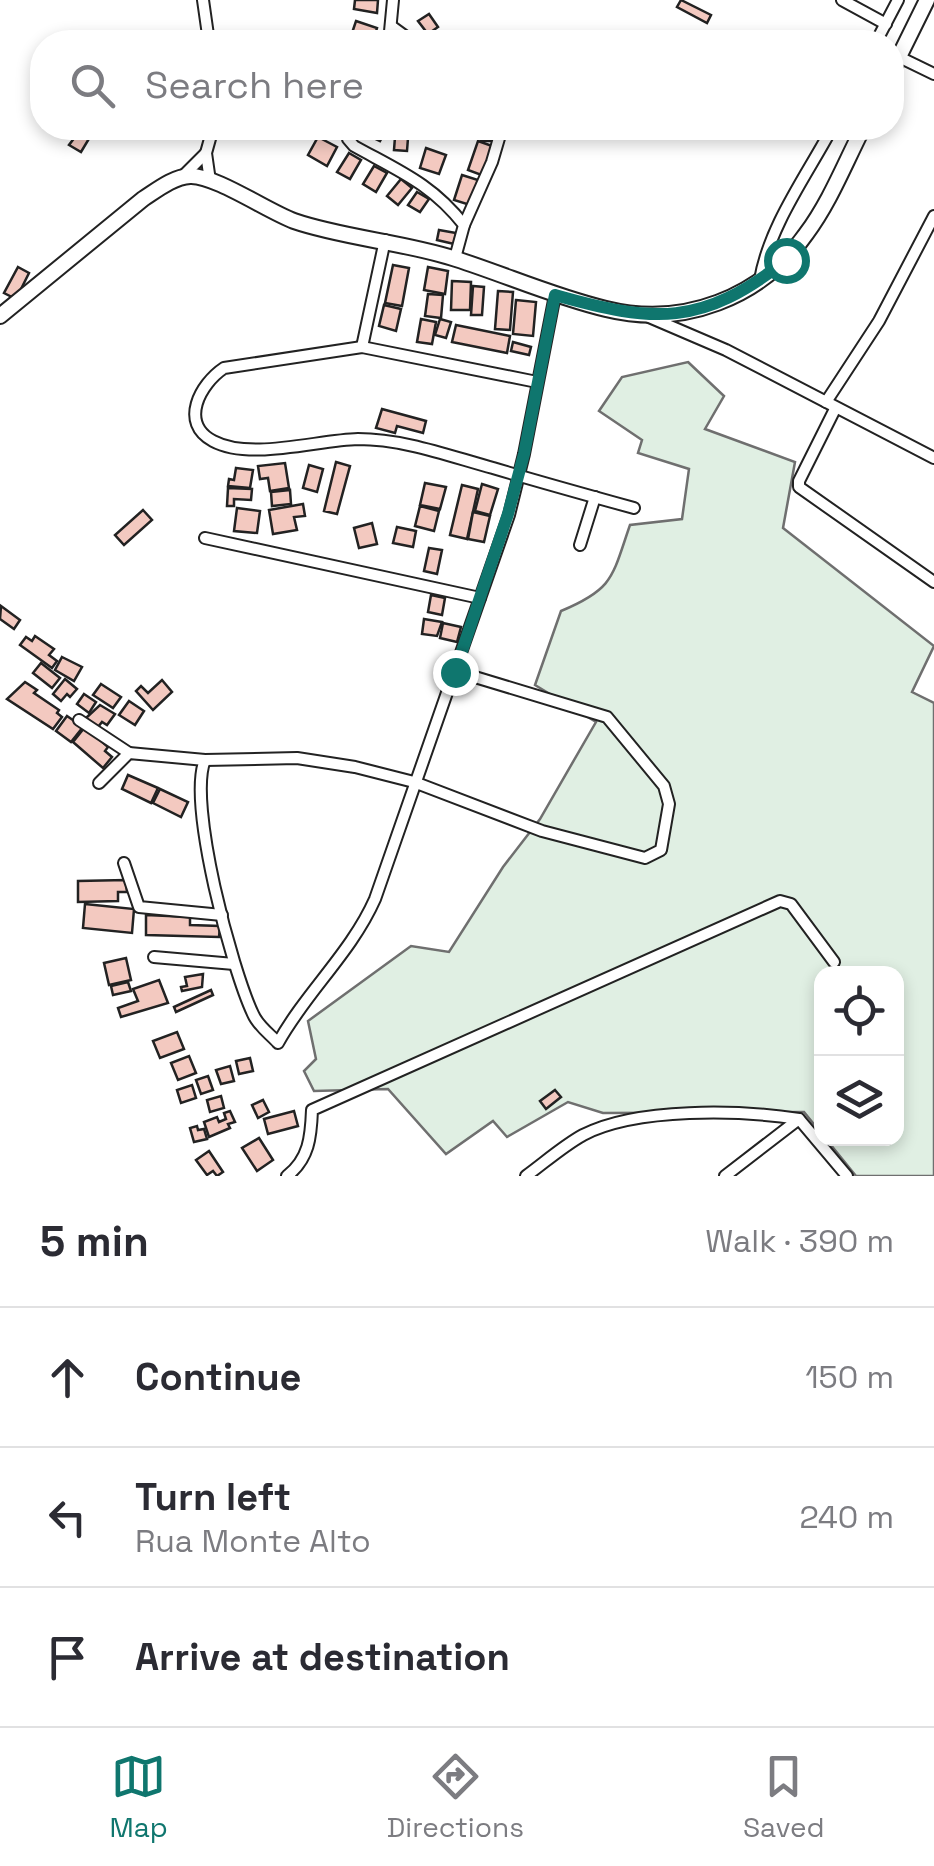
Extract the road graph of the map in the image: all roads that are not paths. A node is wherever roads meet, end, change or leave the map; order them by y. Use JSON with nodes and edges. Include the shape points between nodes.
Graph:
{"nodes":[{"id":1,"x":203,"y":0,"type":"edge"},
{"id":2,"x":393,"y":0,"type":"edge"},
{"id":3,"x":842,"y":0,"type":"edge"},
{"id":4,"x":898,"y":0,"type":"edge"},
{"id":5,"x":927,"y":0,"type":"edge"},
{"id":6,"x":886,"y":24,"type":"junction"},
{"id":7,"x":390,"y":26,"type":"junction"},
{"id":8,"x":207,"y":30,"type":"edge"},
{"id":9,"x":390,"y":30,"type":"edge"},
{"id":10,"x":396,"y":30,"type":"edge"},
{"id":11,"x":883,"y":30,"type":"edge"},
{"id":12,"x":904,"y":46,"type":"edge"},
{"id":13,"x":904,"y":59,"type":"edge"},
{"id":14,"x":934,"y":74,"type":"edge"},
{"id":15,"x":210,"y":140,"type":"edge"},
{"id":16,"x":349,"y":140,"type":"edge"},
{"id":17,"x":498,"y":140,"type":"edge"},
{"id":18,"x":826,"y":140,"type":"edge"},
{"id":19,"x":857,"y":140,"type":"edge"},
{"id":20,"x":206,"y":153,"type":"junction"},
{"id":21,"x":180,"y":178,"type":"junction"},
{"id":22,"x":210,"y":180,"type":"junction"},
{"id":23,"x":934,"y":216,"type":"edge"},
{"id":24,"x":464,"y":226,"type":"junction"},
{"id":25,"x":385,"y":240,"type":"junction"},
{"id":26,"x":454,"y":258,"type":"junction"},
{"id":27,"x":760,"y":281,"type":"junction"},
{"id":28,"x":555,"y":295,"type":"junction"},
{"id":29,"x":639,"y":313,"type":"junction"},
{"id":30,"x":0,"y":316,"type":"edge"},
{"id":31,"x":362,"y":347,"type":"junction"},
{"id":32,"x":537,"y":382,"type":"junction"},
{"id":33,"x":831,"y":406,"type":"junction"},
{"id":34,"x":934,"y":458,"type":"edge"},
{"id":35,"x":518,"y":476,"type":"junction"},
{"id":36,"x":596,"y":497,"type":"junction"},
{"id":37,"x":634,"y":508,"type":"dead end"},
{"id":38,"x":205,"y":538,"type":"dead end"},
{"id":39,"x":580,"y":545,"type":"dead end"},
{"id":40,"x":934,"y":582,"type":"edge"},
{"id":41,"x":480,"y":598,"type":"junction"},
{"id":42,"x":455,"y":672,"type":"junction"},
{"id":43,"x":79,"y":720,"type":"dead end"},
{"id":44,"x":129,"y":752,"type":"junction"},
{"id":45,"x":205,"y":760,"type":"junction"},
{"id":46,"x":414,"y":782,"type":"junction"},
{"id":47,"x":99,"y":783,"type":"dead end"},
{"id":48,"x":124,"y":863,"type":"dead end"},
{"id":49,"x":222,"y":914,"type":"junction"},
{"id":50,"x":154,"y":958,"type":"dead end"},
{"id":51,"x":834,"y":962,"type":"dead end"},
{"id":52,"x":234,"y":964,"type":"junction"},
{"id":53,"x":799,"y":1119,"type":"junction"},
{"id":54,"x":300,"y":1165,"type":"junction"},
{"id":55,"x":287,"y":1176,"type":"edge"},
{"id":56,"x":308,"y":1176,"type":"edge"},
{"id":57,"x":526,"y":1176,"type":"edge"},
{"id":58,"x":726,"y":1176,"type":"edge"},
{"id":59,"x":847,"y":1176,"type":"edge"}],
"edges":[{"from":1,"to":8,"type":"street"},
{"from":2,"to":7,"type":"street"},
{"from":3,"to":6,"type":"street"},
{"from":4,"to":6,"type":"street"},
{"from":5,"to":12,"type":"main road"},
{"from":6,"to":11,"type":"street"},
{"from":7,"to":9,"type":"street"},
{"from":7,"to":10,"type":"street"},
{"from":13,"to":14,"type":"street"},
{"from":15,"to":20,"type":"street"},
{"from":16,"to":24,"type":"street","via":[[430,188]]},
{"from":17,"to":24,"type":"street"},
{"from":18,"to":27,"type":"street","via":[[772,240]]},
{"from":19,"to":27,"type":"main road","via":[[808,232]]},
{"from":20,"to":21,"type":"street"},
{"from":20,"to":22,"type":"street"},
{"from":21,"to":22,"type":"main road"},
{"from":21,"to":30,"type":"main road","via":[[143,199]]},
{"from":22,"to":25,"type":"main road","via":[[300,223]]},
{"from":23,"to":33,"type":"street"},
{"from":24,"to":26,"type":"street"},
{"from":25,"to":26,"type":"main road"},
{"from":25,"to":31,"type":"street"},
{"from":26,"to":28,"type":"main road"},
{"from":27,"to":29,"type":"main road","via":[[712,307]]},
{"from":28,"to":29,"type":"main road"},
{"from":28,"to":32,"type":"street"},
{"from":29,"to":33,"type":"street"},
{"from":31,"to":32,"type":"street"},
{"from":31,"to":35,"type":"street","via":[[224,368],[210,377],[194,408],[197,426],[232,448],[383,440]]},
{"from":32,"to":35,"type":"street"},
{"from":33,"to":34,"type":"street"},
{"from":33,"to":40,"type":"street","via":[[799,487]]},
{"from":35,"to":36,"type":"street"},
{"from":35,"to":41,"type":"street"},
{"from":36,"to":37,"type":"street"},
{"from":36,"to":39,"type":"street"},
{"from":38,"to":41,"type":"street"},
{"from":41,"to":42,"type":"street"},
{"from":42,"to":46,"type":"street"},
{"from":42,"to":46,"type":"street","via":[[607,717],[664,786],[669,804],[662,850],[646,858],[559,836]]},
{"from":43,"to":44,"type":"street"},
{"from":44,"to":45,"type":"street"},
{"from":44,"to":47,"type":"street"},
{"from":45,"to":46,"type":"street","via":[[297,758]]},
{"from":45,"to":49,"type":"street","via":[[199,780]]},
{"from":46,"to":52,"type":"street","via":[[366,918],[278,1043],[255,1020]]},
{"from":48,"to":49,"type":"street","via":[[139,907]]},
{"from":49,"to":52,"type":"street"},
{"from":50,"to":52,"type":"street"},
{"from":51,"to":54,"type":"street","via":[[791,904],[780,901],[312,1110]]},
{"from":53,"to":57,"type":"street","via":[[738,1112],[619,1123],[581,1136]]},
{"from":53,"to":58,"type":"street"},
{"from":53,"to":59,"type":"street"},
{"from":54,"to":55,"type":"street"},
{"from":54,"to":56,"type":"street"}]}
